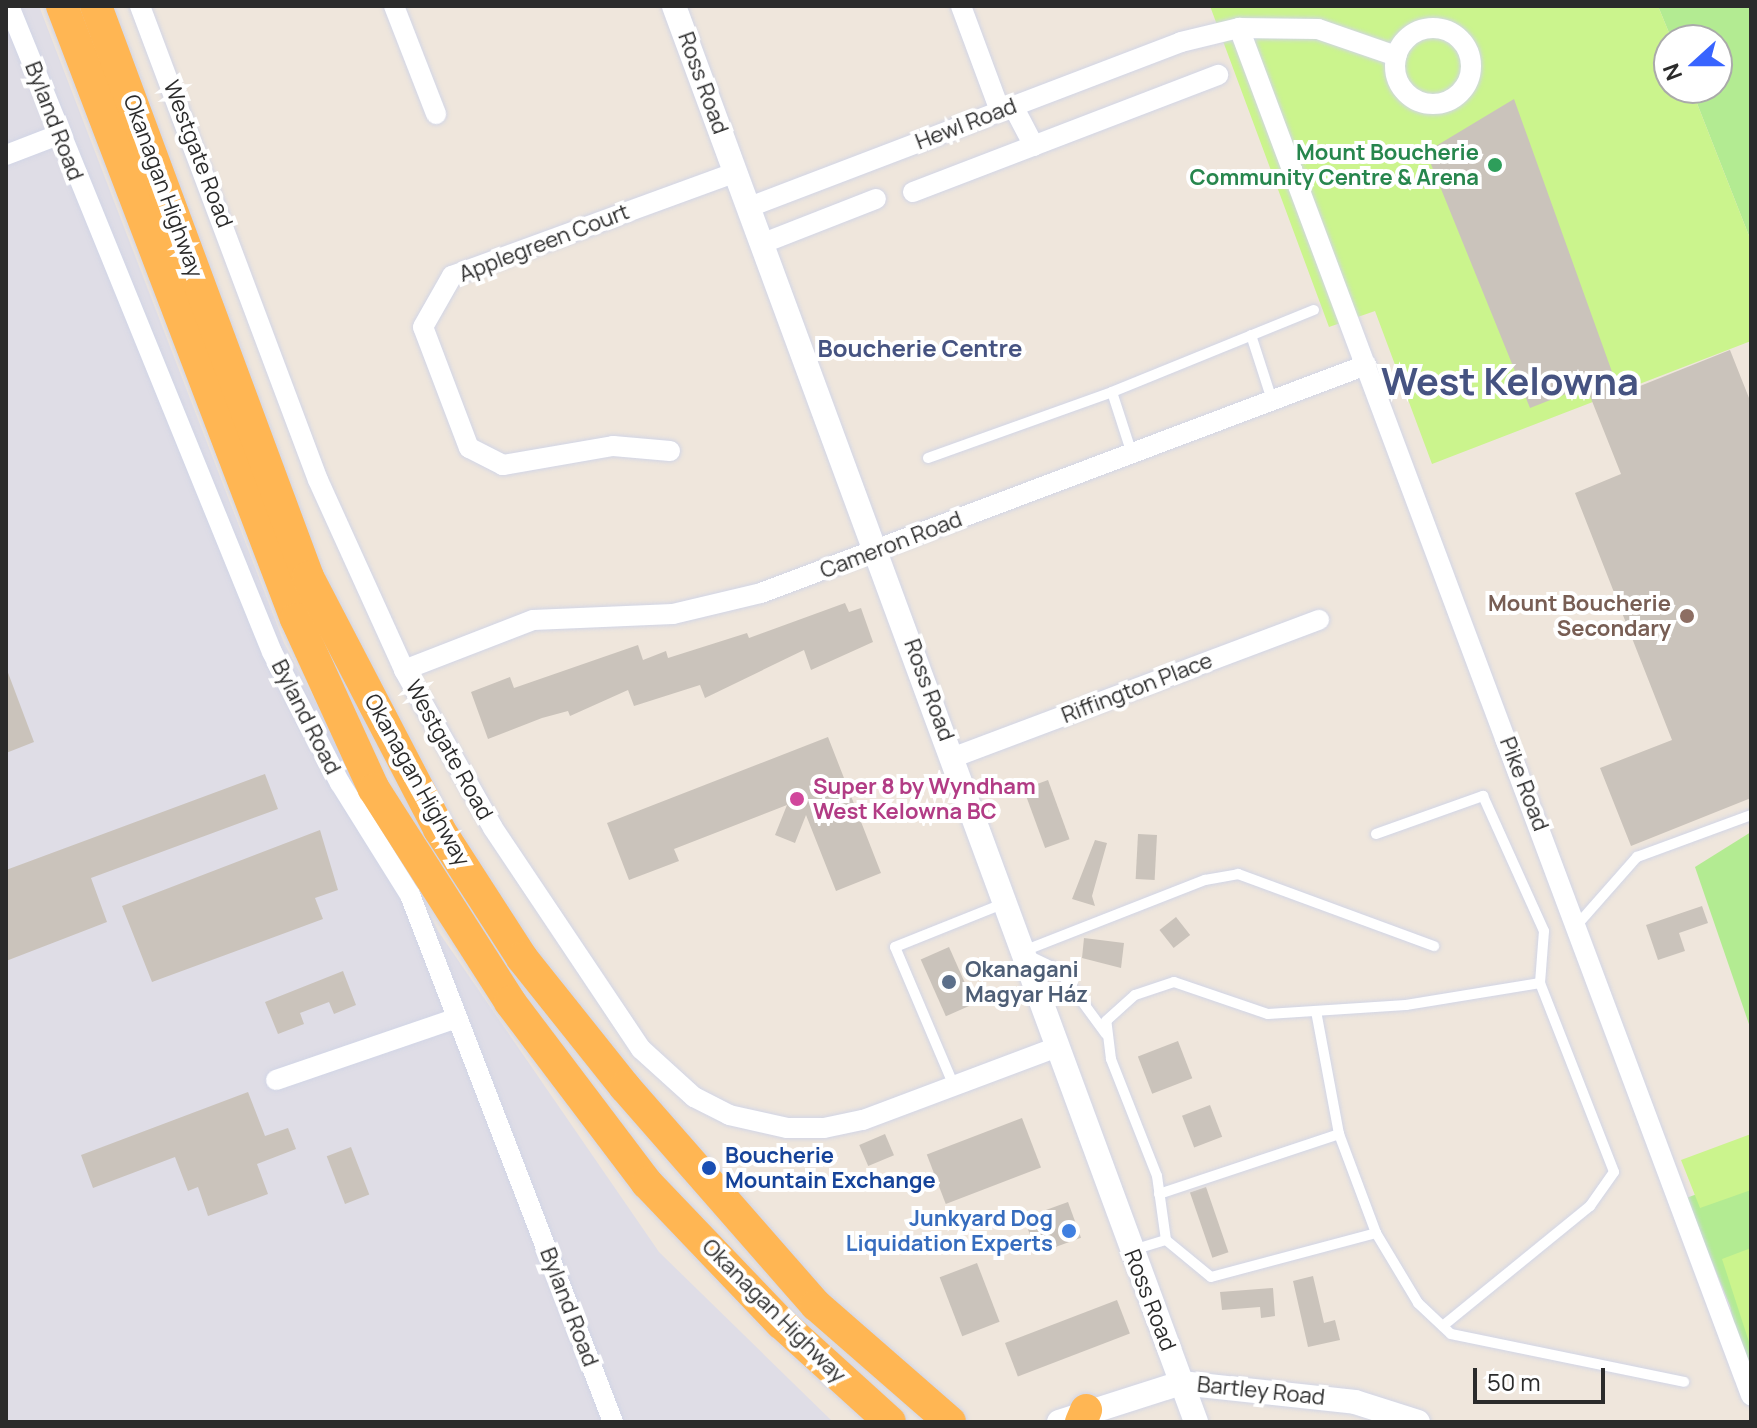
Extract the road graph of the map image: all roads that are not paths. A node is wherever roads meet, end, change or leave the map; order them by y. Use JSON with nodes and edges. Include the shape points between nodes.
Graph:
{"nodes":[{"id":1,"x":9,"y":6,"type":"edge"},
{"id":2,"x":62,"y":6,"type":"edge"},
{"id":3,"x":96,"y":6,"type":"edge"},
{"id":4,"x":140,"y":6,"type":"edge"},
{"id":5,"x":394,"y":6,"type":"edge"},
{"id":6,"x":674,"y":6,"type":"edge"},
{"id":7,"x":961,"y":6,"type":"edge"},
{"id":8,"x":1239,"y":28,"type":"junction"},
{"id":9,"x":1396,"y":56,"type":"dead end"},
{"id":10,"x":1218,"y":75,"type":"dead end"},
{"id":11,"x":1007,"y":109,"type":"junction"},
{"id":12,"x":436,"y":114,"type":"dead end"},
{"id":13,"x":58,"y":135,"type":"junction"},
{"id":14,"x":1034,"y":146,"type":"junction"},
{"id":15,"x":6,"y":155,"type":"edge"},
{"id":16,"x":736,"y":172,"type":"junction"},
{"id":17,"x":913,"y":192,"type":"dead end"},
{"id":18,"x":876,"y":199,"type":"dead end"},
{"id":19,"x":752,"y":206,"type":"junction"},
{"id":20,"x":766,"y":242,"type":"junction"},
{"id":21,"x":1314,"y":310,"type":"dead end"},
{"id":22,"x":1251,"y":335,"type":"junction"},
{"id":23,"x":1366,"y":365,"type":"junction"},
{"id":24,"x":1112,"y":392,"type":"junction"},
{"id":25,"x":1272,"y":400,"type":"junction"},
{"id":26,"x":670,"y":451,"type":"dead end"},
{"id":27,"x":1132,"y":454,"type":"junction"},
{"id":28,"x":928,"y":458,"type":"dead end"},
{"id":29,"x":877,"y":550,"type":"junction"},
{"id":30,"x":1319,"y":620,"type":"dead end"},
{"id":31,"x":404,"y":670,"type":"junction"},
{"id":32,"x":954,"y":757,"type":"junction"},
{"id":33,"x":1751,"y":815,"type":"edge"},
{"id":34,"x":1376,"y":834,"type":"dead end"},
{"id":35,"x":1005,"y":903,"type":"junction"},
{"id":36,"x":1577,"y":925,"type":"junction"},
{"id":37,"x":1434,"y":946,"type":"dead end"},
{"id":38,"x":1021,"y":952,"type":"junction"},
{"id":39,"x":1540,"y":983,"type":"junction"},
{"id":40,"x":1316,"y":1011,"type":"junction"},
{"id":41,"x":457,"y":1018,"type":"junction"},
{"id":42,"x":1108,"y":1035,"type":"junction"},
{"id":43,"x":1055,"y":1048,"type":"junction"},
{"id":44,"x":276,"y":1080,"type":"dead end"},
{"id":45,"x":954,"y":1086,"type":"junction"},
{"id":46,"x":1339,"y":1134,"type":"junction"},
{"id":47,"x":1159,"y":1194,"type":"junction"},
{"id":48,"x":1376,"y":1233,"type":"junction"},
{"id":49,"x":1166,"y":1240,"type":"junction"},
{"id":50,"x":1131,"y":1250,"type":"junction"},
{"id":51,"x":1443,"y":1326,"type":"junction"},
{"id":52,"x":841,"y":1378,"type":"junction"},
{"id":53,"x":1684,"y":1382,"type":"dead end"},
{"id":54,"x":1181,"y":1383,"type":"junction"},
{"id":55,"x":1751,"y":1395,"type":"edge"},
{"id":56,"x":1075,"y":1418,"type":"edge"},
{"id":57,"x":952,"y":1421,"type":"edge"},
{"id":58,"x":613,"y":1422,"type":"edge"},
{"id":59,"x":872,"y":1422,"type":"edge"},
{"id":60,"x":890,"y":1422,"type":"edge"},
{"id":61,"x":1196,"y":1422,"type":"edge"},
{"id":62,"x":1418,"y":1422,"type":"edge"}],
"edges":[{"from":1,"to":13,"type":"street","name":"Byland Road"},
{"from":2,"to":52,"type":"highway","name":"Okanagan Highway","via":[[296,619],[374,789],[510,1002],[647,1183]]},
{"from":3,"to":57,"type":"highway","name":"Okanagan Highway","via":[[308,577],[439,829],[522,958],[625,1087],[816,1305]]},
{"from":4,"to":31,"type":"street","name":"Westgate Road","via":[[318,480]]},
{"from":5,"to":12,"type":"street"},
{"from":6,"to":16,"type":"street","name":"Ross Road"},
{"from":7,"to":11,"type":"street"},
{"from":8,"to":9,"type":"street","name":"Hewl Road","via":[[1318,29]]},
{"from":8,"to":11,"type":"street","name":"Hewl Road","via":[[1181,42]]},
{"from":8,"to":23,"type":"street","name":"Pike Road"},
{"from":10,"to":14,"type":"street","name":"Hewl Road"},
{"from":11,"to":14,"type":"street"},
{"from":11,"to":19,"type":"street","name":"Hewl Road"},
{"from":13,"to":15,"type":"street"},
{"from":13,"to":41,"type":"street","name":"Byland Road","via":[[272,652],[340,783],[410,895]]},
{"from":14,"to":17,"type":"street","name":"Hewl Road"},
{"from":16,"to":19,"type":"street","name":"Ross Road"},
{"from":16,"to":26,"type":"street","name":"Applegreen Court","via":[[452,276],[423,327],[469,448],[503,465],[613,446]]},
{"from":18,"to":20,"type":"street"},
{"from":19,"to":20,"type":"street","name":"Ross Road"},
{"from":20,"to":29,"type":"street","name":"Ross Road"},
{"from":21,"to":22,"type":"lane"},
{"from":22,"to":24,"type":"lane"},
{"from":22,"to":25,"type":"lane"},
{"from":23,"to":25,"type":"street","name":"Cameron Road"},
{"from":23,"to":36,"type":"street","name":"Pike Road"},
{"from":24,"to":27,"type":"lane"},
{"from":24,"to":28,"type":"lane"},
{"from":25,"to":27,"type":"street","name":"Cameron Road"},
{"from":27,"to":29,"type":"street","name":"Cameron Road"},
{"from":29,"to":31,"type":"street","name":"Cameron Road","via":[[761,593],[673,614],[533,620]]},
{"from":29,"to":32,"type":"street","name":"Ross Road"},
{"from":30,"to":32,"type":"street","name":"Riffington Place"},
{"from":31,"to":45,"type":"street","name":"Westgate Road","via":[[556,929],[641,1049],[694,1097],[757,1123],[824,1128]]},
{"from":32,"to":35,"type":"street","name":"Ross Road"},
{"from":33,"to":36,"type":"lane","via":[[1637,857]]},
{"from":34,"to":39,"type":"lane","via":[[1483,796],[1544,931]]},
{"from":35,"to":38,"type":"street","name":"Ross Road"},
{"from":35,"to":45,"type":"lane","via":[[895,947]]},
{"from":36,"to":55,"type":"street","name":"Pike Road"},
{"from":37,"to":38,"type":"lane","via":[[1238,874],[1205,880]]},
{"from":38,"to":42,"type":"lane","via":[[1059,970]]},
{"from":38,"to":43,"type":"street","name":"Ross Road"},
{"from":39,"to":40,"type":"lane"},
{"from":39,"to":51,"type":"lane","via":[[1614,1172],[1590,1206]]},
{"from":40,"to":42,"type":"lane","via":[[1268,1014],[1174,982],[1135,995],[1106,1021]]},
{"from":40,"to":46,"type":"lane"},
{"from":41,"to":44,"type":"street"},
{"from":41,"to":58,"type":"street","name":"Byland Road"},
{"from":42,"to":47,"type":"lane"},
{"from":43,"to":45,"type":"street","name":"Westgate Road"},
{"from":43,"to":50,"type":"street","name":"Ross Road"},
{"from":46,"to":47,"type":"lane"},
{"from":46,"to":48,"type":"lane"},
{"from":47,"to":49,"type":"lane"},
{"from":48,"to":49,"type":"lane","via":[[1211,1277]]},
{"from":48,"to":51,"type":"lane","via":[[1418,1303]]},
{"from":49,"to":50,"type":"lane"},
{"from":50,"to":54,"type":"street","name":"Ross Road"},
{"from":51,"to":53,"type":"lane","via":[[1451,1334]]},
{"from":52,"to":59,"type":"highway"},
{"from":52,"to":60,"type":"highway","name":"Okanagan Highway"},
{"from":54,"to":56,"type":"street","name":"Bartley Road"},
{"from":54,"to":61,"type":"street","name":"Ross Road"},
{"from":54,"to":62,"type":"street","name":"Bartley Road","via":[[1355,1402]]}]}
